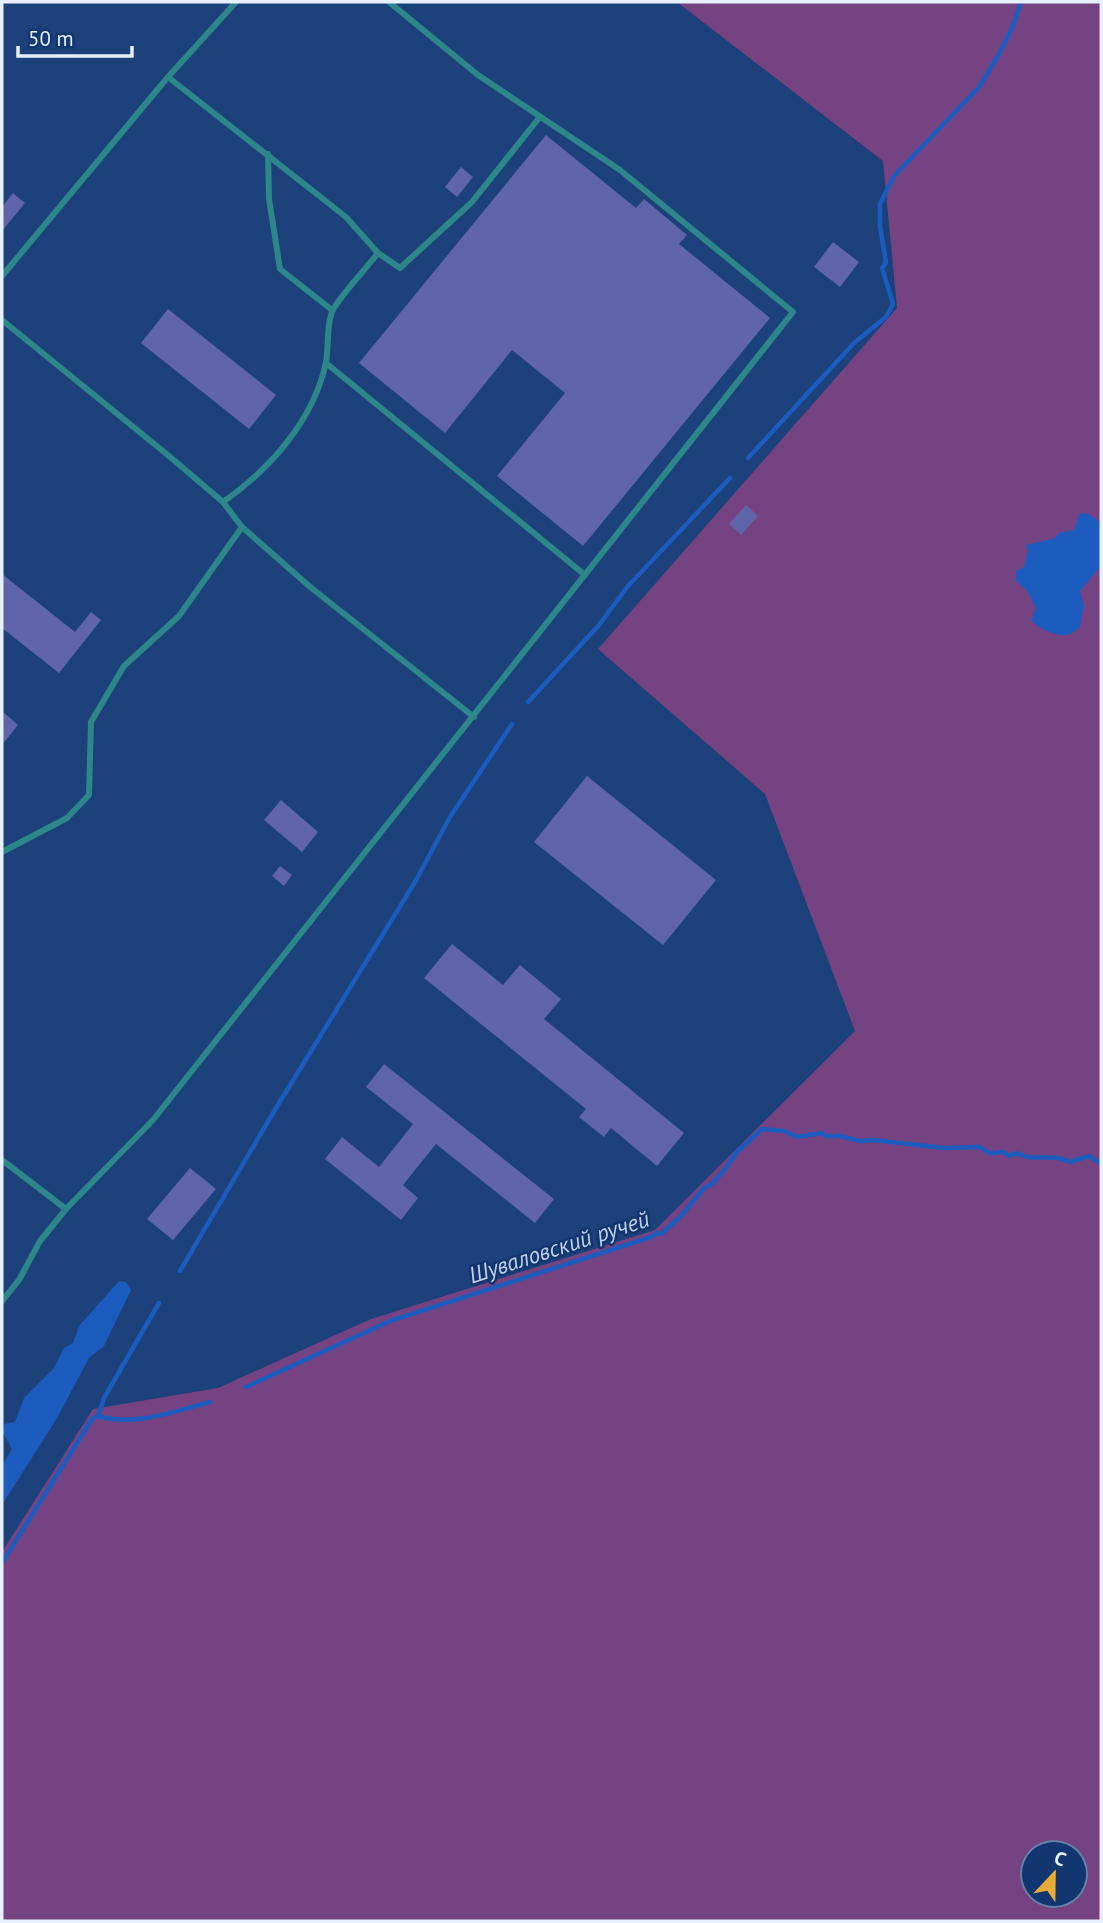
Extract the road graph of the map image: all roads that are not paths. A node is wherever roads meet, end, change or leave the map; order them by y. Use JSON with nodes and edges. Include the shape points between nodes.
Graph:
{"nodes":[{"id":1,"x":236,"y":2,"type":"edge"},
{"id":2,"x":389,"y":2,"type":"edge"},
{"id":3,"x":168,"y":77,"type":"junction"},
{"id":4,"x":539,"y":118,"type":"junction"},
{"id":5,"x":268,"y":154,"type":"junction"},
{"id":6,"x":378,"y":253,"type":"junction"},
{"id":7,"x":2,"y":276,"type":"edge"},
{"id":8,"x":332,"y":310,"type":"junction"},
{"id":9,"x":2,"y":320,"type":"edge"},
{"id":10,"x":326,"y":363,"type":"junction"},
{"id":11,"x":223,"y":502,"type":"junction"},
{"id":12,"x":242,"y":527,"type":"junction"},
{"id":13,"x":586,"y":575,"type":"junction"},
{"id":14,"x":474,"y":717,"type":"junction"},
{"id":15,"x":2,"y":852,"type":"edge"},
{"id":16,"x":2,"y":1160,"type":"edge"},
{"id":17,"x":66,"y":1209,"type":"junction"},
{"id":18,"x":2,"y":1301,"type":"edge"}],
"edges":[{"from":1,"to":3,"type":"lane"},
{"from":2,"to":4,"type":"lane"},
{"from":3,"to":5,"type":"lane"},
{"from":3,"to":7,"type":"lane"},
{"from":4,"to":6,"type":"lane","via":[[472,202],[400,268]]},
{"from":4,"to":13,"type":"lane","via":[[620,170],[793,312]]},
{"from":5,"to":6,"type":"lane","via":[[346,218]]},
{"from":5,"to":8,"type":"lane","via":[[269,199],[280,269]]},
{"from":6,"to":8,"type":"lane"},
{"from":8,"to":10,"type":"lane"},
{"from":9,"to":11,"type":"lane"},
{"from":10,"to":11,"type":"lane","via":[[309,409],[275,458]]},
{"from":10,"to":13,"type":"lane"},
{"from":11,"to":12,"type":"lane"},
{"from":12,"to":14,"type":"lane"},
{"from":12,"to":15,"type":"lane","via":[[179,616],[124,666],[91,722],[89,795],[67,818]]},
{"from":13,"to":14,"type":"lane"},
{"from":14,"to":17,"type":"lane","via":[[153,1120]]},
{"from":16,"to":17,"type":"lane"},
{"from":17,"to":18,"type":"lane"}]}
